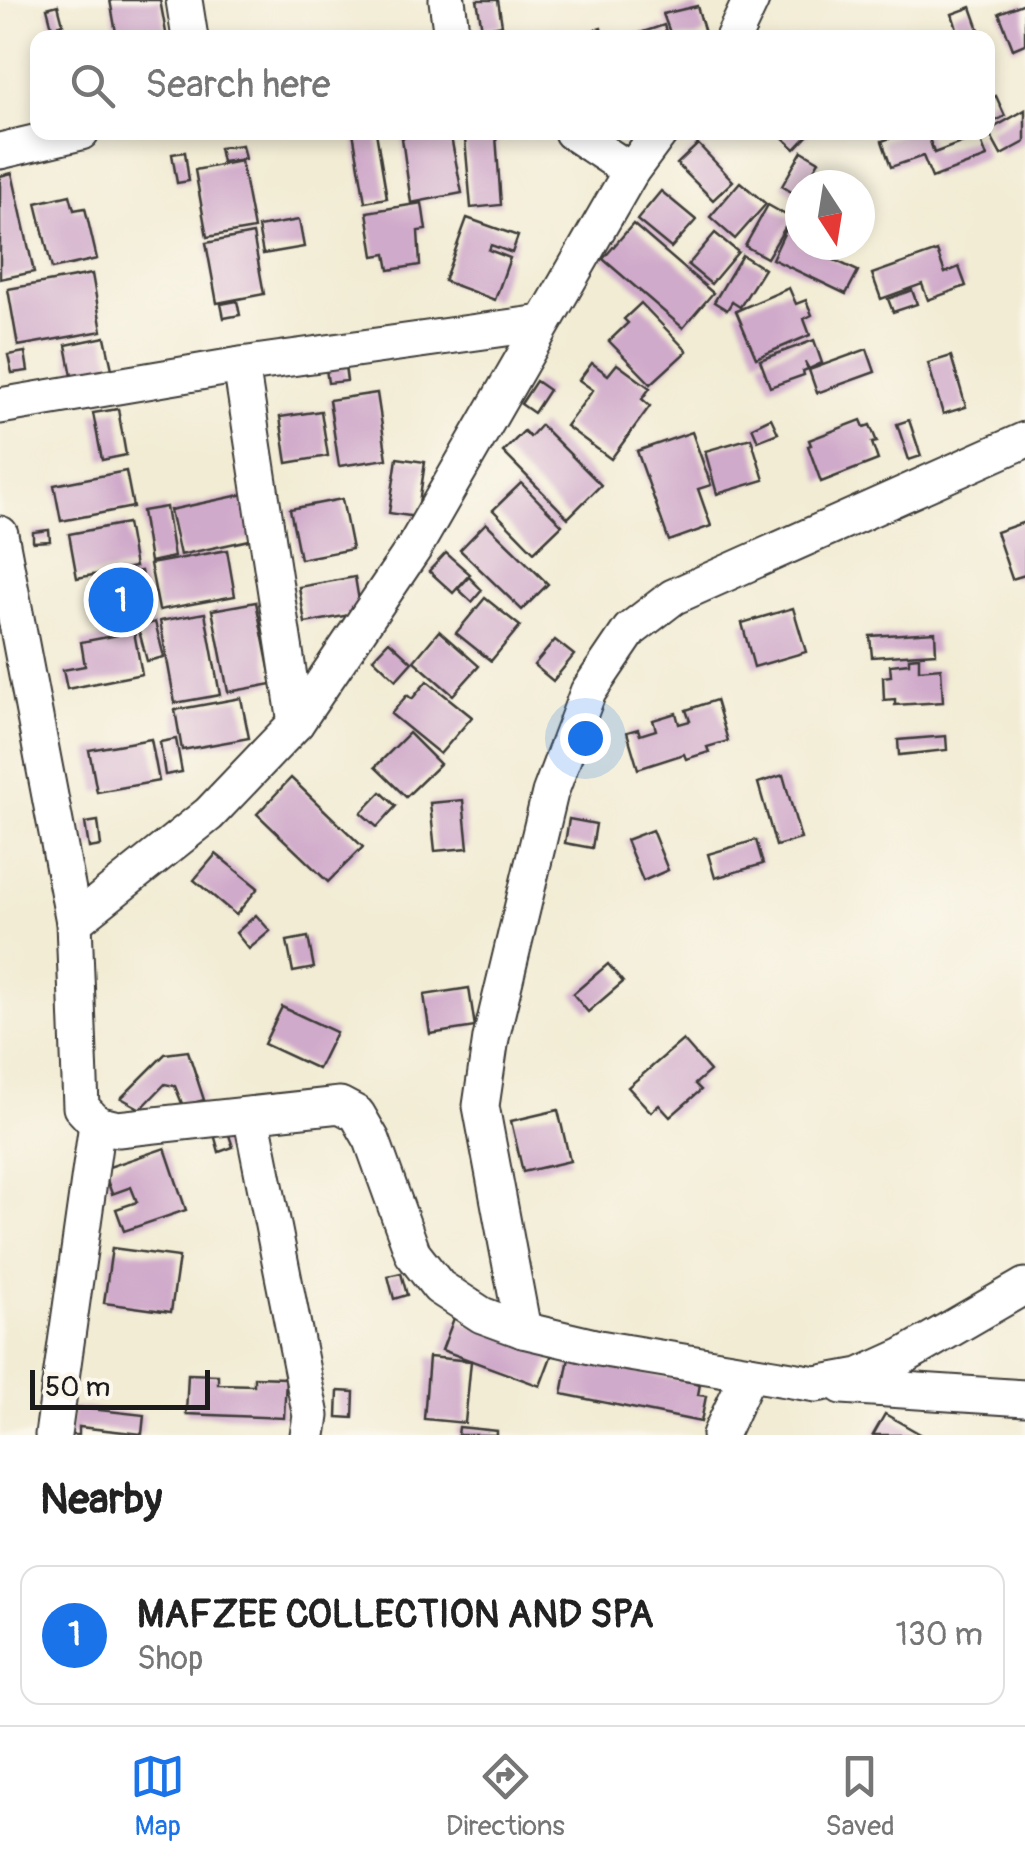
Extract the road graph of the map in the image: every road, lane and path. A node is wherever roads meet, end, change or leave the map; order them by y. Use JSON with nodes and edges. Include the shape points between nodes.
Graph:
{"nodes":[{"id":1,"x":184,"y":0,"type":"edge"},
{"id":2,"x":446,"y":0,"type":"edge"},
{"id":3,"x":750,"y":0,"type":"edge"},
{"id":4,"x":189,"y":30,"type":"edge"},
{"id":5,"x":451,"y":30,"type":"edge"},
{"id":6,"x":737,"y":30,"type":"edge"},
{"id":7,"x":45,"y":140,"type":"edge"},
{"id":8,"x":584,"y":140,"type":"edge"},
{"id":9,"x":654,"y":140,"type":"edge"},
{"id":10,"x":0,"y":150,"type":"edge"},
{"id":11,"x":631,"y":170,"type":"junction"},
{"id":12,"x":542,"y":322,"type":"junction"},
{"id":13,"x":241,"y":364,"type":"junction"},
{"id":14,"x":0,"y":406,"type":"edge"},
{"id":15,"x":1025,"y":440,"type":"edge"},
{"id":16,"x":0,"y":534,"type":"edge"},
{"id":17,"x":296,"y":723,"type":"junction"},
{"id":18,"x":74,"y":922,"type":"junction"},
{"id":19,"x":251,"y":1114,"type":"junction"},
{"id":20,"x":97,"y":1124,"type":"junction"},
{"id":21,"x":1025,"y":1286,"type":"edge"},
{"id":22,"x":523,"y":1330,"type":"junction"},
{"id":23,"x":749,"y":1374,"type":"junction"},
{"id":24,"x":816,"y":1384,"type":"junction"},
{"id":25,"x":1025,"y":1398,"type":"edge"},
{"id":26,"x":54,"y":1435,"type":"edge"},
{"id":27,"x":308,"y":1435,"type":"edge"},
{"id":28,"x":720,"y":1435,"type":"edge"}],
"edges":[{"from":1,"to":4,"type":"street"},
{"from":2,"to":5,"type":"street"},
{"from":3,"to":6,"type":"street"},
{"from":7,"to":10,"type":"street"},
{"from":8,"to":11,"type":"street"},
{"from":9,"to":11,"type":"street"},
{"from":11,"to":12,"type":"street"},
{"from":12,"to":13,"type":"street"},
{"from":12,"to":17,"type":"street","via":[[414,548]]},
{"from":13,"to":14,"type":"street"},
{"from":13,"to":17,"type":"street"},
{"from":15,"to":22,"type":"street","via":[[673,597],[630,630],[588,692],[550,793],[481,1106]]},
{"from":16,"to":18,"type":"street"},
{"from":17,"to":18,"type":"street","via":[[209,814]]},
{"from":18,"to":20,"type":"street","via":[[80,1107]]},
{"from":19,"to":20,"type":"street","via":[[118,1129]]},
{"from":19,"to":22,"type":"street","via":[[340,1105],[357,1114],[413,1254],[438,1287],[482,1315]]},
{"from":19,"to":27,"type":"street","via":[[311,1416]]},
{"from":20,"to":26,"type":"street"},
{"from":21,"to":24,"type":"street","via":[[904,1356],[860,1376]]},
{"from":22,"to":23,"type":"street"},
{"from":23,"to":24,"type":"street"},
{"from":23,"to":28,"type":"street"},
{"from":24,"to":25,"type":"street"}]}
